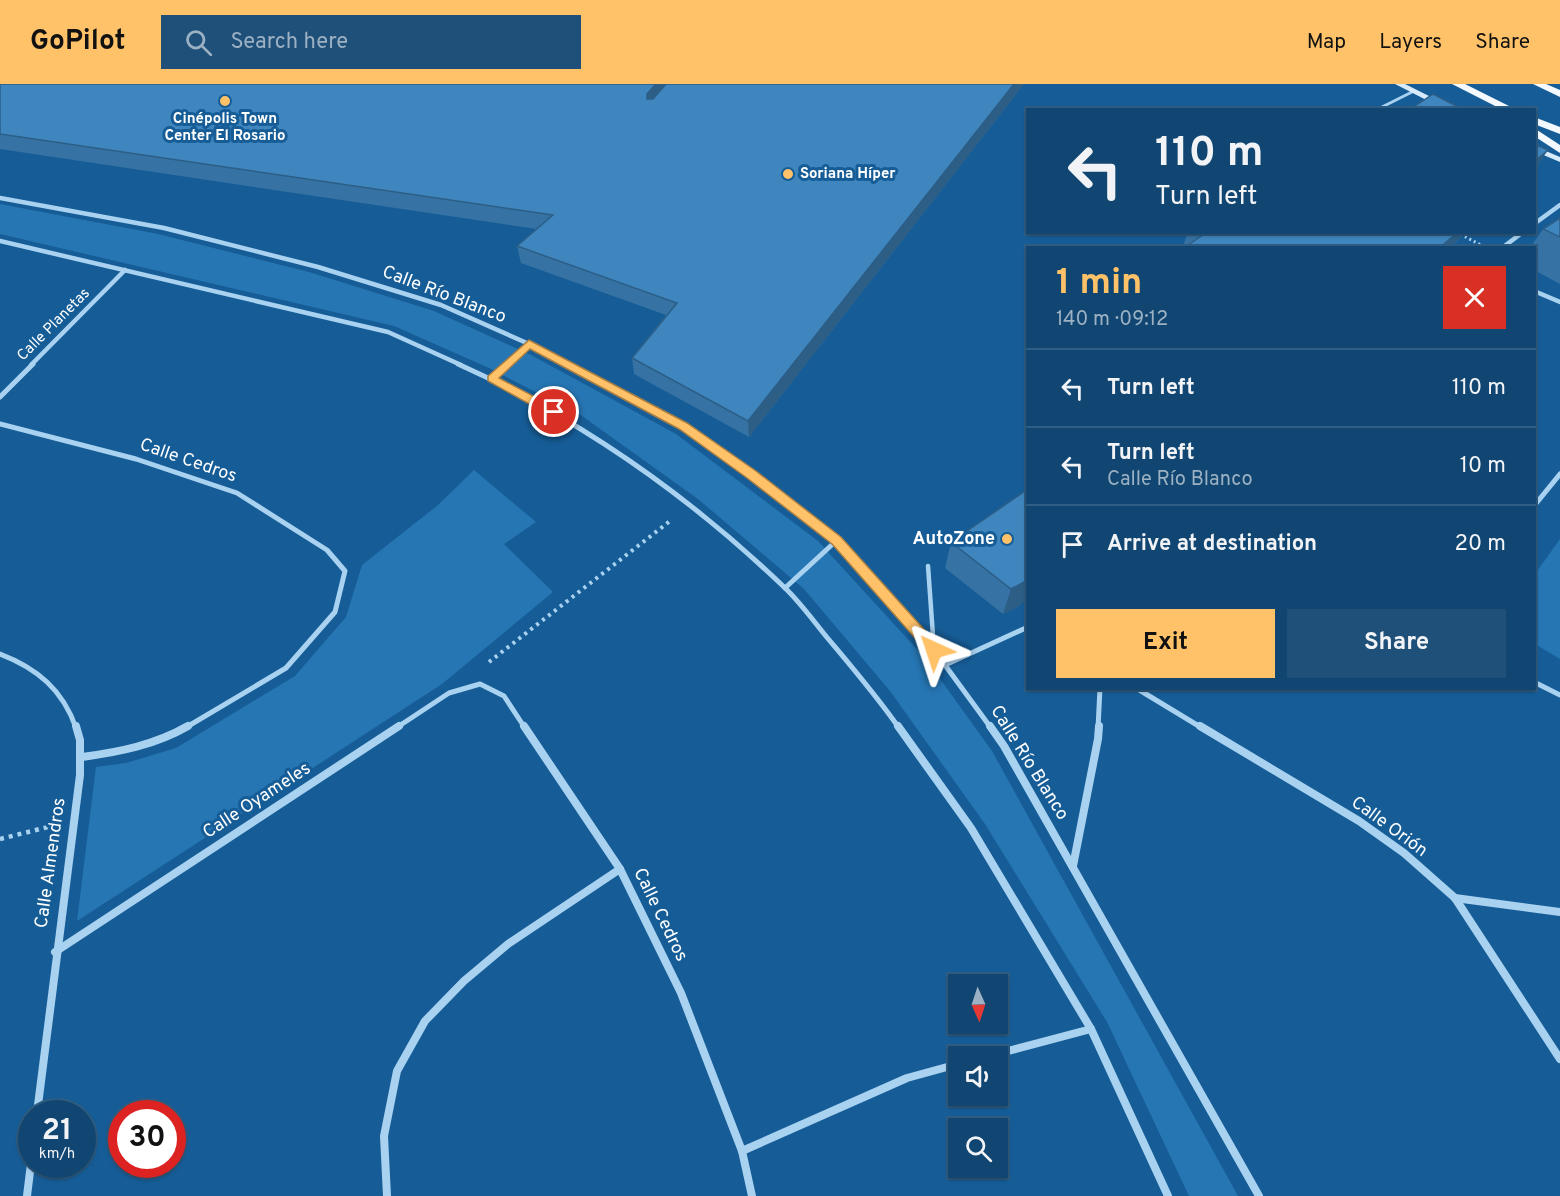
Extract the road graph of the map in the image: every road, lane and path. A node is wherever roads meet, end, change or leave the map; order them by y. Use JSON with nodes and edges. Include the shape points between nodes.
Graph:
{"nodes":[{"id":1,"x":1399,"y":84,"type":"edge"},
{"id":2,"x":1457,"y":84,"type":"edge"},
{"id":3,"x":1538,"y":84,"type":"edge"},
{"id":4,"x":1413,"y":91,"type":"junction"},
{"id":5,"x":1560,"y":94,"type":"edge"},
{"id":6,"x":1490,"y":99,"type":"junction"},
{"id":7,"x":1380,"y":108,"type":"edge"},
{"id":8,"x":1449,"y":108,"type":"edge"},
{"id":9,"x":1501,"y":108,"type":"edge"},
{"id":10,"x":1508,"y":108,"type":"edge"},
{"id":11,"x":1536,"y":121,"type":"edge"},
{"id":12,"x":1560,"y":131,"type":"edge"},
{"id":13,"x":1536,"y":132,"type":"edge"},
{"id":14,"x":1536,"y":149,"type":"edge"},
{"id":15,"x":1560,"y":150,"type":"edge"},
{"id":16,"x":1560,"y":160,"type":"edge"},
{"id":17,"x":0,"y":198,"type":"edge"},
{"id":18,"x":1560,"y":205,"type":"edge"},
{"id":19,"x":1536,"y":223,"type":"edge"},
{"id":20,"x":1460,"y":234,"type":"edge"},
{"id":21,"x":1520,"y":234,"type":"edge"},
{"id":22,"x":0,"y":241,"type":"edge"},
{"id":23,"x":1483,"y":246,"type":"edge"},
{"id":24,"x":1504,"y":246,"type":"edge"},
{"id":25,"x":125,"y":270,"type":"junction"},
{"id":26,"x":1536,"y":292,"type":"edge"},
{"id":27,"x":1560,"y":302,"type":"edge"},
{"id":28,"x":529,"y":344,"type":"junction"},
{"id":29,"x":492,"y":379,"type":"junction"},
{"id":30,"x":0,"y":397,"type":"edge"},
{"id":31,"x":0,"y":424,"type":"edge"},
{"id":32,"x":1560,"y":474,"type":"edge"},
{"id":33,"x":1536,"y":504,"type":"edge"},
{"id":34,"x":690,"y":506,"type":"junction"},
{"id":35,"x":836,"y":541,"type":"junction"},
{"id":36,"x":928,"y":566,"type":"dead end"},
{"id":37,"x":785,"y":588,"type":"junction"},
{"id":38,"x":1026,"y":628,"type":"edge"},
{"id":39,"x":934,"y":650,"type":"junction"},
{"id":40,"x":0,"y":654,"type":"edge"},
{"id":41,"x":486,"y":664,"type":"dead end"},
{"id":42,"x":945,"y":665,"type":"junction"},
{"id":43,"x":1536,"y":682,"type":"edge"},
{"id":44,"x":480,"y":684,"type":"joint"},
{"id":45,"x":1100,"y":690,"type":"edge"},
{"id":46,"x":1139,"y":690,"type":"edge"},
{"id":47,"x":1560,"y":695,"type":"edge"},
{"id":48,"x":82,"y":757,"type":"junction"},
{"id":49,"x":72,"y":821,"type":"junction"},
{"id":50,"x":0,"y":839,"type":"edge"},
{"id":51,"x":1073,"y":867,"type":"junction"},
{"id":52,"x":621,"y":869,"type":"junction"},
{"id":53,"x":1455,"y":898,"type":"junction"},
{"id":54,"x":1560,"y":912,"type":"edge"},
{"id":55,"x":55,"y":952,"type":"junction"},
{"id":56,"x":1091,"y":1029,"type":"junction"},
{"id":57,"x":1008,"y":1051,"type":"edge"},
{"id":58,"x":1560,"y":1059,"type":"edge"},
{"id":59,"x":948,"y":1067,"type":"edge"},
{"id":60,"x":38,"y":1100,"type":"edge"},
{"id":61,"x":742,"y":1151,"type":"junction"},
{"id":62,"x":29,"y":1178,"type":"edge"},
{"id":63,"x":27,"y":1196,"type":"edge"},
{"id":64,"x":387,"y":1196,"type":"edge"},
{"id":65,"x":752,"y":1196,"type":"edge"},
{"id":66,"x":1168,"y":1196,"type":"edge"},
{"id":67,"x":1259,"y":1196,"type":"edge"}],
"edges":[{"from":1,"to":4,"type":"street"},
{"from":2,"to":6,"type":"main road"},
{"from":3,"to":5,"type":"main road"},
{"from":4,"to":7,"type":"lane"},
{"from":4,"to":8,"type":"street"},
{"from":6,"to":9,"type":"main road"},
{"from":6,"to":10,"type":"main road"},
{"from":11,"to":12,"type":"main road"},
{"from":13,"to":15,"type":"main road"},
{"from":14,"to":16,"type":"street"},
{"from":17,"to":28,"type":"street","name":"Calle Río Blanco","via":[[164,228],[318,267],[441,305]]},
{"from":18,"to":19,"type":"street"},
{"from":20,"to":23,"type":"path"},
{"from":21,"to":24,"type":"street"},
{"from":22,"to":25,"type":"street"},
{"from":25,"to":29,"type":"street","via":[[388,332]]},
{"from":25,"to":30,"type":"street","name":"Calle Planetas"},
{"from":26,"to":27,"type":"street"},
{"from":28,"to":29,"type":"street"},
{"from":28,"to":35,"type":"street","name":"Calle Río Blanco","via":[[683,426]]},
{"from":29,"to":34,"type":"street","via":[[574,424]]},
{"from":31,"to":48,"type":"street","name":"Calle Cedros","via":[[136,459],[237,493],[327,550],[345,571],[335,612],[286,668],[176,733],[125,751]]},
{"from":32,"to":33,"type":"street"},
{"from":34,"to":37,"type":"street"},
{"from":34,"to":41,"type":"path"},
{"from":35,"to":37,"type":"street"},
{"from":35,"to":39,"type":"street","name":"Calle Río Blanco"},
{"from":36,"to":39,"type":"lane"},
{"from":37,"to":56,"type":"street","via":[[879,699],[971,828]]},
{"from":38,"to":42,"type":"street"},
{"from":39,"to":42,"type":"street","name":"Calle Río Blanco"},
{"from":40,"to":48,"type":"street","name":"Calle Almendros","via":[[23,662],[55,687],[76,726]]},
{"from":42,"to":51,"type":"street","name":"Calle Río Blanco","via":[[1005,746]]},
{"from":43,"to":47,"type":"street"},
{"from":44,"to":52,"type":"street","name":"Calle Cedros","via":[[504,696]]},
{"from":44,"to":55,"type":"street","name":"Calle Oyameles","via":[[449,693]]},
{"from":45,"to":51,"type":"street","via":[[1098,739]]},
{"from":46,"to":53,"type":"street","name":"Calle Orión","via":[[1359,820]]},
{"from":48,"to":49,"type":"street","name":"Calle Almendros"},
{"from":49,"to":50,"type":"path"},
{"from":49,"to":55,"type":"street","name":"Calle Almendros"},
{"from":51,"to":67,"type":"street","name":"Calle Río Blanco"},
{"from":52,"to":61,"type":"street","name":"Calle Cedros","via":[[681,993]]},
{"from":52,"to":64,"type":"street","via":[[508,944],[425,1021],[396,1071],[384,1136]]},
{"from":53,"to":54,"type":"street"},
{"from":53,"to":58,"type":"street","name":"Calle Orión"},
{"from":55,"to":60,"type":"street","name":"Calle Almendros"},
{"from":56,"to":57,"type":"street"},
{"from":56,"to":66,"type":"street"},
{"from":59,"to":61,"type":"street","via":[[907,1078]]},
{"from":61,"to":65,"type":"street","name":"Calle Cedros"},
{"from":62,"to":63,"type":"street"}]}
